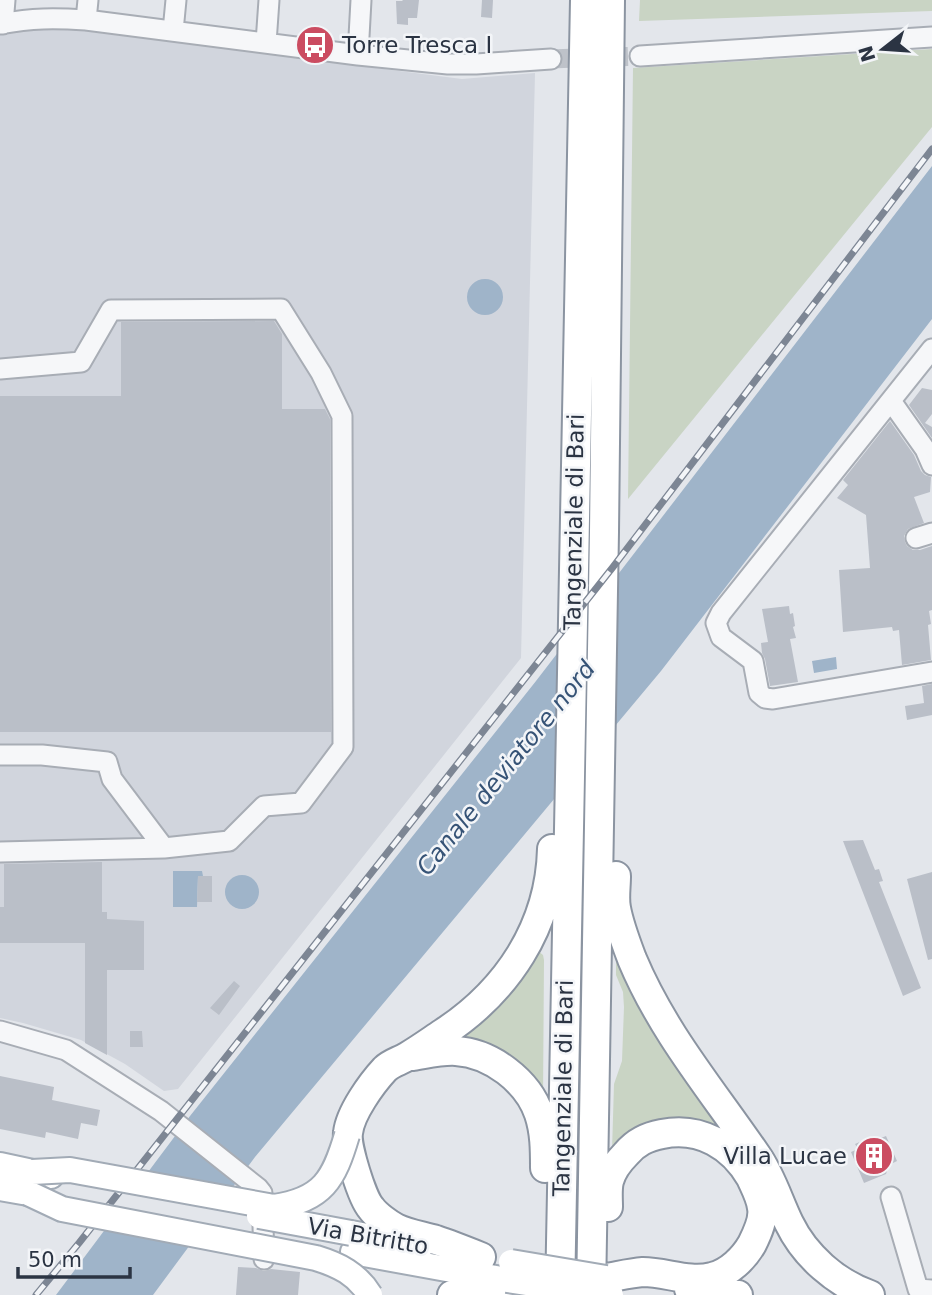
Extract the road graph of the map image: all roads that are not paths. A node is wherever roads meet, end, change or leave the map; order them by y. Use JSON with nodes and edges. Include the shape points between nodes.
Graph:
{"nodes":[{"id":1,"x":5,"y":0,"type":"edge"},
{"id":2,"x":88,"y":0,"type":"edge"},
{"id":3,"x":176,"y":0,"type":"edge"},
{"id":4,"x":269,"y":0,"type":"edge"},
{"id":5,"x":360,"y":0,"type":"edge"},
{"id":6,"x":604,"y":1,"type":"edge"},
{"id":7,"x":86,"y":20,"type":"junction"},
{"id":8,"x":1,"y":24,"type":"edge"},
{"id":9,"x":173,"y":31,"type":"junction"},
{"id":10,"x":932,"y":37,"type":"edge"},
{"id":11,"x":266,"y":43,"type":"junction"},
{"id":12,"x":358,"y":55,"type":"junction"},
{"id":13,"x":640,"y":56,"type":"tunnel mouth"},
{"id":14,"x":551,"y":59,"type":"tunnel mouth"},
{"id":15,"x":932,"y":349,"type":"edge"},
{"id":16,"x":0,"y":369,"type":"edge"},
{"id":17,"x":891,"y":401,"type":"junction"},
{"id":18,"x":932,"y":465,"type":"edge"},
{"id":19,"x":932,"y":672,"type":"edge"},
{"id":20,"x":0,"y":755,"type":"edge"},
{"id":21,"x":601,"y":780,"type":"junction"},
{"id":22,"x":561,"y":805,"type":"junction"},
{"id":23,"x":164,"y":848,"type":"junction"},
{"id":24,"x":0,"y":852,"type":"edge"},
{"id":25,"x":0,"y":1031,"type":"edge"},
{"id":26,"x":406,"y":1057,"type":"junction"},
{"id":27,"x":347,"y":1135,"type":"junction"},
{"id":28,"x":0,"y":1165,"type":"edge"},
{"id":29,"x":30,"y":1182,"type":"junction"},
{"id":30,"x":0,"y":1188,"type":"edge"},
{"id":31,"x":891,"y":1197,"type":"dead end"},
{"id":32,"x":560,"y":1239,"type":"junction"},
{"id":33,"x":352,"y":1243,"type":"junction"},
{"id":34,"x":481,"y":1257,"type":"junction"},
{"id":35,"x":264,"y":1259,"type":"dead end"},
{"id":36,"x":508,"y":1278,"type":"junction"},
{"id":37,"x":593,"y":1290,"type":"edge"},
{"id":38,"x":925,"y":1290,"type":"edge"},
{"id":39,"x":370,"y":1295,"type":"edge"},
{"id":40,"x":452,"y":1295,"type":"edge"},
{"id":41,"x":546,"y":1295,"type":"edge"},
{"id":42,"x":738,"y":1295,"type":"edge"},
{"id":43,"x":870,"y":1295,"type":"edge"}],
"edges":[{"from":1,"to":8,"type":"street"},
{"from":2,"to":7,"type":"street"},
{"from":3,"to":9,"type":"street"},
{"from":4,"to":11,"type":"street"},
{"from":5,"to":12,"type":"street"},
{"from":6,"to":21,"type":"highway","name":"Tangenziale di Bari"},
{"from":6,"to":22,"type":"highway","name":"Tangenziale di Bari","via":[[571,664],[554,723]]},
{"from":7,"to":8,"type":"street","via":[[50,17]]},
{"from":7,"to":9,"type":"street"},
{"from":9,"to":11,"type":"street"},
{"from":10,"to":13,"type":"street"},
{"from":11,"to":12,"type":"street"},
{"from":12,"to":14,"type":"street","via":[[448,64]]},
{"from":15,"to":17,"type":"street"},
{"from":16,"to":23,"type":"street","via":[[81,362],[111,310],[281,309],[342,415],[343,747],[301,803],[264,806],[229,841]]},
{"from":17,"to":18,"type":"street"},
{"from":17,"to":19,"type":"street","via":[[716,623],[721,637],[754,660],[759,693],[765,698]]},
{"from":20,"to":23,"type":"street","via":[[107,762],[112,779]]},
{"from":21,"to":37,"type":"highway","name":"Tangenziale di Bari"},
{"from":21,"to":43,"type":"highway","via":[[615,837],[616,908],[655,1009],[758,1158],[798,1239],[832,1275]]},
{"from":22,"to":26,"type":"highway","via":[[543,907],[522,954],[467,1016]]},
{"from":22,"to":32,"type":"highway","name":"Tangenziale di Bari"},
{"from":23,"to":24,"type":"street"},
{"from":25,"to":35,"type":"street","bridge":true,"via":[[66,1050],[161,1111],[262,1193]]},
{"from":26,"to":27,"type":"highway","via":[[387,1066],[365,1093]]},
{"from":26,"to":32,"type":"highway","via":[[456,1051],[478,1056],[515,1078],[539,1112],[545,1139],[545,1198]]},
{"from":27,"to":29,"type":"main road","bridge":true,"via":[[327,1183],[295,1204],[274,1207],[70,1170]]},
{"from":27,"to":34,"type":"highway","via":[[360,1189],[371,1209],[394,1227]]},
{"from":28,"to":29,"type":"main road","name":"Via Bitritto"},
{"from":29,"to":30,"type":"main road","name":"Via Bitritto"},
{"from":29,"to":33,"type":"main road","name":"Via Bitritto","bridge":true,"via":[[152,1197]]},
{"from":29,"to":39,"type":"main road","bridge":true,"via":[[62,1209],[338,1265]]},
{"from":31,"to":38,"type":"street"},
{"from":32,"to":37,"type":"highway","name":"Tangenziale di Bari"},
{"from":33,"to":34,"type":"main road","name":"Via Bitritto"},
{"from":33,"to":36,"type":"main road","name":"Via Bitritto"},
{"from":34,"to":36,"type":"main road","name":"Via Bitritto"},
{"from":36,"to":37,"type":"main road","name":"Via Bitritto","bridge":true},
{"from":36,"to":40,"type":"highway"},
{"from":36,"to":41,"type":"highway"},
{"from":37,"to":37,"type":"highway","via":[[607,1238],[609,1181],[633,1145],[671,1132],[693,1133],[712,1139],[743,1165],[763,1210],[757,1234],[731,1268],[696,1279],[644,1272]]},
{"from":37,"to":42,"type":"highway","name":"Via Bitritto","via":[[642,1283]]}]}
